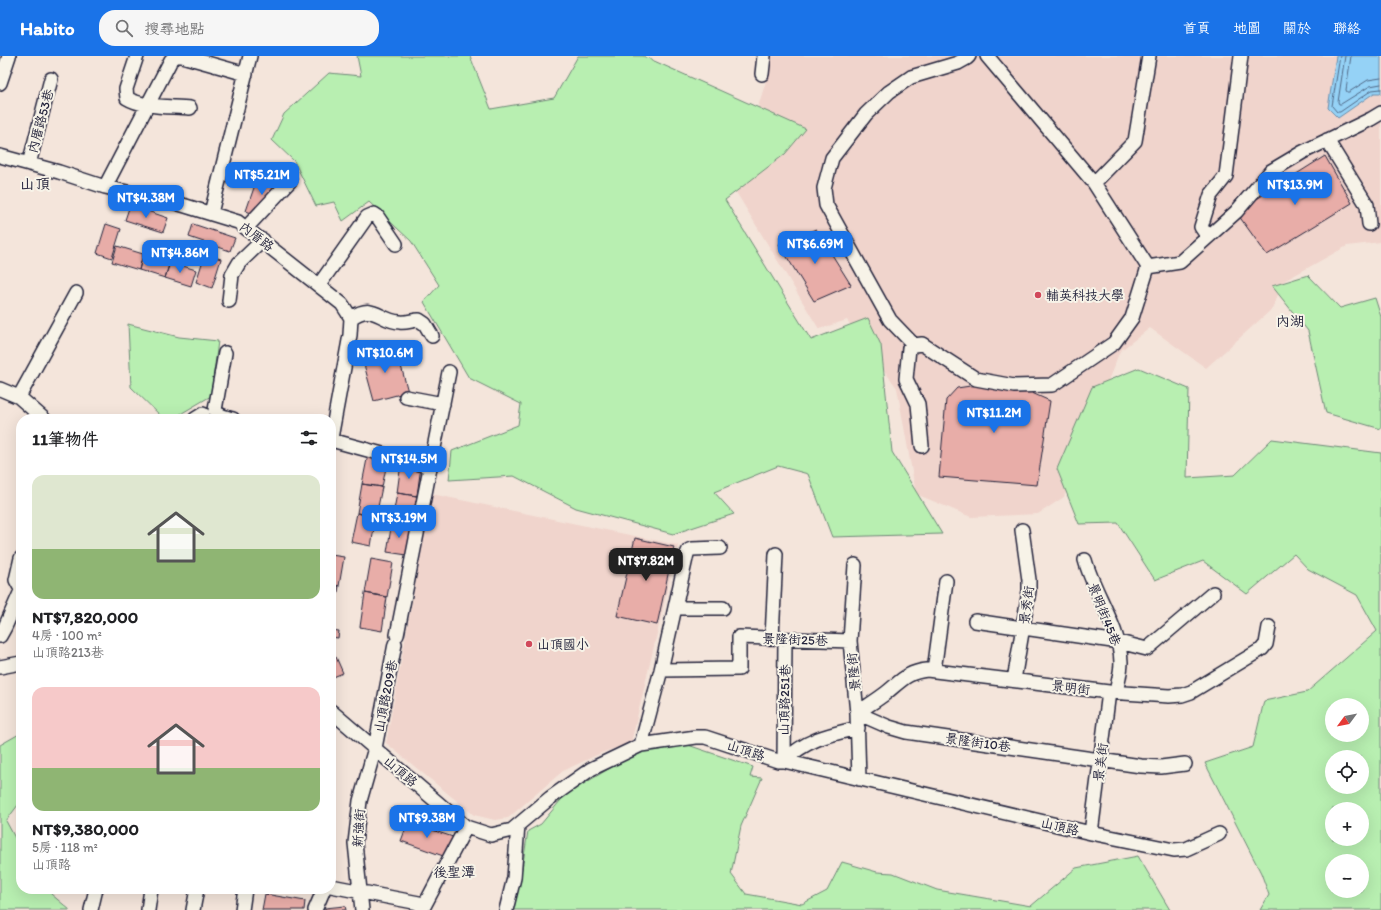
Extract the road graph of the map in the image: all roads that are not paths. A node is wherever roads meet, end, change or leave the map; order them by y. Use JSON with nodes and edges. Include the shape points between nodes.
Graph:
{"nodes":[{"id":1,"x":9,"y":56,"type":"edge"},
{"id":2,"x":137,"y":56,"type":"edge"},
{"id":3,"x":250,"y":56,"type":"edge"},
{"id":4,"x":764,"y":56,"type":"edge"},
{"id":5,"x":969,"y":56,"type":"edge"},
{"id":6,"x":987,"y":56,"type":"edge"},
{"id":7,"x":1149,"y":56,"type":"edge"},
{"id":8,"x":1241,"y":56,"type":"edge"},
{"id":9,"x":246,"y":74,"type":"junction"},
{"id":10,"x":762,"y":74,"type":"dead end"},
{"id":11,"x":52,"y":79,"type":"dead end"},
{"id":12,"x":0,"y":83,"type":"edge"},
{"id":13,"x":147,"y":104,"type":"junction"},
{"id":14,"x":190,"y":108,"type":"dead end"},
{"id":15,"x":1381,"y":113,"type":"edge"},
{"id":16,"x":1327,"y":140,"type":"junction"},
{"id":17,"x":0,"y":156,"type":"edge"},
{"id":18,"x":28,"y":164,"type":"junction"},
{"id":19,"x":290,"y":181,"type":"dead end"},
{"id":20,"x":1094,"y":183,"type":"junction"},
{"id":21,"x":105,"y":186,"type":"junction"},
{"id":22,"x":211,"y":213,"type":"junction"},
{"id":23,"x":1369,"y":224,"type":"dead end"},
{"id":24,"x":247,"y":227,"type":"junction"},
{"id":25,"x":1208,"y":237,"type":"junction"},
{"id":26,"x":263,"y":240,"type":"junction"},
{"id":27,"x":396,"y":244,"type":"dead end"},
{"id":28,"x":1148,"y":267,"type":"junction"},
{"id":29,"x":319,"y":285,"type":"junction"},
{"id":30,"x":76,"y":293,"type":"dead end"},
{"id":31,"x":229,"y":301,"type":"dead end"},
{"id":32,"x":351,"y":318,"type":"junction"},
{"id":33,"x":432,"y":336,"type":"dead end"},
{"id":34,"x":914,"y":345,"type":"junction"},
{"id":35,"x":225,"y":353,"type":"dead end"},
{"id":36,"x":449,"y":372,"type":"dead end"},
{"id":37,"x":0,"y":389,"type":"edge"},
{"id":38,"x":19,"y":396,"type":"junction"},
{"id":39,"x":406,"y":397,"type":"dead end"},
{"id":40,"x":443,"y":404,"type":"junction"},
{"id":41,"x":39,"y":414,"type":"edge"},
{"id":42,"x":220,"y":414,"type":"edge"},
{"id":43,"x":336,"y":414,"type":"edge"},
{"id":44,"x":336,"y":440,"type":"edge"},
{"id":45,"x":922,"y":446,"type":"dead end"},
{"id":46,"x":430,"y":467,"type":"junction"},
{"id":47,"x":1022,"y":530,"type":"dead end"},
{"id":48,"x":720,"y":548,"type":"dead end"},
{"id":49,"x":776,"y":554,"type":"dead end"},
{"id":50,"x":1085,"y":560,"type":"dead end"},
{"id":51,"x":855,"y":565,"type":"dead end"},
{"id":52,"x":946,"y":581,"type":"dead end"},
{"id":53,"x":1213,"y":593,"type":"dead end"},
{"id":54,"x":16,"y":602,"type":"edge"},
{"id":55,"x":675,"y":608,"type":"junction"},
{"id":56,"x":723,"y":608,"type":"dead end"},
{"id":57,"x":975,"y":621,"type":"dead end"},
{"id":58,"x":1269,"y":627,"type":"dead end"},
{"id":59,"x":1022,"y":628,"type":"junction"},
{"id":60,"x":0,"y":636,"type":"edge"},
{"id":61,"x":772,"y":638,"type":"junction"},
{"id":62,"x":785,"y":639,"type":"junction"},
{"id":63,"x":850,"y":641,"type":"junction"},
{"id":64,"x":1118,"y":642,"type":"junction"},
{"id":65,"x":16,"y":664,"type":"edge"},
{"id":66,"x":0,"y":667,"type":"edge"},
{"id":67,"x":661,"y":670,"type":"junction"},
{"id":68,"x":934,"y":671,"type":"junction"},
{"id":69,"x":1014,"y":680,"type":"junction"},
{"id":70,"x":1113,"y":692,"type":"junction"},
{"id":71,"x":858,"y":713,"type":"junction"},
{"id":72,"x":336,"y":715,"type":"edge"},
{"id":73,"x":858,"y":728,"type":"junction"},
{"id":74,"x":641,"y":746,"type":"junction"},
{"id":75,"x":375,"y":748,"type":"junction"},
{"id":76,"x":1101,"y":760,"type":"junction"},
{"id":77,"x":784,"y":761,"type":"junction"},
{"id":78,"x":1185,"y":764,"type":"dead end"},
{"id":79,"x":859,"y":779,"type":"junction"},
{"id":80,"x":518,"y":825,"type":"junction"},
{"id":81,"x":466,"y":827,"type":"junction"},
{"id":82,"x":1091,"y":833,"type":"junction"},
{"id":83,"x":1219,"y":834,"type":"dead end"},
{"id":84,"x":336,"y":887,"type":"edge"},
{"id":85,"x":361,"y":892,"type":"junction"},
{"id":86,"x":95,"y":894,"type":"edge"},
{"id":87,"x":150,"y":894,"type":"edge"},
{"id":88,"x":196,"y":894,"type":"edge"},
{"id":89,"x":244,"y":894,"type":"edge"},
{"id":90,"x":322,"y":894,"type":"edge"},
{"id":91,"x":423,"y":907,"type":"edge"},
{"id":92,"x":91,"y":910,"type":"edge"},
{"id":93,"x":148,"y":910,"type":"edge"},
{"id":94,"x":193,"y":910,"type":"edge"},
{"id":95,"x":242,"y":910,"type":"edge"},
{"id":96,"x":315,"y":910,"type":"edge"},
{"id":97,"x":362,"y":910,"type":"edge"},
{"id":98,"x":506,"y":910,"type":"edge"}],
"edges":[{"from":1,"to":12,"type":"street"},
{"from":2,"to":13,"type":"street","via":[[126,88],[127,98],[133,102]]},
{"from":3,"to":9,"type":"street"},
{"from":4,"to":10,"type":"street"},
{"from":5,"to":34,"type":"street","via":[[958,63],[911,77],[888,92],[866,114],[832,158],[824,188],[826,205],[890,320]]},
{"from":6,"to":20,"type":"street"},
{"from":7,"to":20,"type":"street","via":[[1135,141]]},
{"from":8,"to":25,"type":"street","via":[[1226,176],[1211,195],[1201,227]]},
{"from":9,"to":13,"type":"street","via":[[176,56],[171,60]]},
{"from":9,"to":22,"type":"street"},
{"from":11,"to":18,"type":"street","name":"內厝路53巷"},
{"from":13,"to":14,"type":"street"},
{"from":13,"to":21,"type":"street"},
{"from":15,"to":16,"type":"street"},
{"from":16,"to":23,"type":"street","via":[[1367,205]]},
{"from":16,"to":25,"type":"street","via":[[1271,171],[1236,212]]},
{"from":17,"to":18,"type":"street","name":"內厝路"},
{"from":18,"to":21,"type":"street","name":"內厝路"},
{"from":19,"to":24,"type":"street"},
{"from":20,"to":28,"type":"street"},
{"from":21,"to":22,"type":"street","name":"內厝路"},
{"from":22,"to":24,"type":"street","name":"內厝路"},
{"from":24,"to":26,"type":"street","name":"內厝路"},
{"from":25,"to":28,"type":"street","via":[[1180,262]]},
{"from":26,"to":29,"type":"street","name":"內厝路"},
{"from":26,"to":31,"type":"street","via":[[239,263],[232,275]]},
{"from":27,"to":29,"type":"street","via":[[377,216],[374,214],[367,217]]},
{"from":28,"to":34,"type":"street","via":[[1132,318],[1114,343],[1052,384],[1014,386],[976,378],[922,344]]},
{"from":29,"to":32,"type":"street","name":"內厝路","via":[[342,304]]},
{"from":30,"to":38,"type":"street"},
{"from":32,"to":33,"type":"street","via":[[366,311],[401,322],[419,320],[425,324]]},
{"from":32,"to":43,"type":"street"},
{"from":34,"to":45,"type":"street","via":[[909,348],[906,379],[918,404]]},
{"from":35,"to":42,"type":"street","via":[[215,410]]},
{"from":36,"to":40,"type":"street","name":"山頂路209巷"},
{"from":37,"to":38,"type":"street"},
{"from":38,"to":41,"type":"street"},
{"from":39,"to":40,"type":"street"},
{"from":40,"to":46,"type":"street","name":"山頂路209巷"},
{"from":44,"to":46,"type":"street"},
{"from":46,"to":75,"type":"street","name":"山頂路209巷"},
{"from":47,"to":59,"type":"street","name":"景秀街","via":[[1029,591]]},
{"from":48,"to":55,"type":"street","via":[[689,550]]},
{"from":49,"to":61,"type":"street"},
{"from":50,"to":64,"type":"street","name":"景明街45巷"},
{"from":51,"to":63,"type":"street","name":"景隆街"},
{"from":52,"to":68,"type":"street"},
{"from":53,"to":64,"type":"street","via":[[1147,649]]},
{"from":54,"to":60,"type":"street"},
{"from":55,"to":56,"type":"street"},
{"from":55,"to":67,"type":"street"},
{"from":57,"to":59,"type":"street"},
{"from":58,"to":70,"type":"street","name":"景明街","via":[[1266,644],[1262,649],[1191,692],[1169,696]]},
{"from":59,"to":64,"type":"street"},
{"from":59,"to":69,"type":"street","name":"景秀街"},
{"from":61,"to":62,"type":"street","name":"景隆街25巷"},
{"from":61,"to":67,"type":"street","name":"景隆街25巷","via":[[739,637],[739,669]]},
{"from":62,"to":63,"type":"street","name":"景隆街25巷"},
{"from":62,"to":77,"type":"street","name":"山頂路251巷"},
{"from":63,"to":71,"type":"street","name":"景隆街"},
{"from":64,"to":70,"type":"street","name":"景明街45巷","via":[[1121,662]]},
{"from":65,"to":66,"type":"street"},
{"from":67,"to":74,"type":"street"},
{"from":68,"to":69,"type":"street","name":"景明街"},
{"from":68,"to":71,"type":"street","name":"景明街","via":[[908,675]]},
{"from":69,"to":70,"type":"street","name":"景明街"},
{"from":70,"to":76,"type":"street","name":"景美街"},
{"from":71,"to":73,"type":"street","name":"景隆街"},
{"from":71,"to":76,"type":"street","name":"景隆街10巷","via":[[906,732]]},
{"from":72,"to":75,"type":"street","name":"山頂路"},
{"from":73,"to":77,"type":"street","via":[[821,737],[793,752]]},
{"from":73,"to":79,"type":"street","name":"景隆街"},
{"from":74,"to":77,"type":"street","name":"山頂路","via":[[706,737]]},
{"from":74,"to":80,"type":"street","name":"山頂路","via":[[591,769]]},
{"from":75,"to":81,"type":"street","name":"山頂路"},
{"from":75,"to":85,"type":"street","name":"新強街","via":[[360,801],[355,843]]},
{"from":76,"to":78,"type":"street","name":"景隆街10巷","via":[[1161,767]]},
{"from":76,"to":82,"type":"street","name":"景美街"},
{"from":77,"to":79,"type":"street","name":"山頂路"},
{"from":79,"to":82,"type":"street","name":"山頂路"},
{"from":80,"to":81,"type":"street","name":"山頂路","via":[[512,830],[491,835]]},
{"from":80,"to":98,"type":"street","via":[[514,878]]},
{"from":81,"to":91,"type":"street"},
{"from":82,"to":83,"type":"street","name":"山頂路","via":[[1174,850],[1186,849]]},
{"from":84,"to":85,"type":"street"},
{"from":85,"to":91,"type":"street"},
{"from":85,"to":97,"type":"street","name":"新強街"},
{"from":86,"to":92,"type":"street"},
{"from":87,"to":93,"type":"street"},
{"from":88,"to":94,"type":"street"},
{"from":89,"to":95,"type":"street"},
{"from":90,"to":96,"type":"street"}]}
